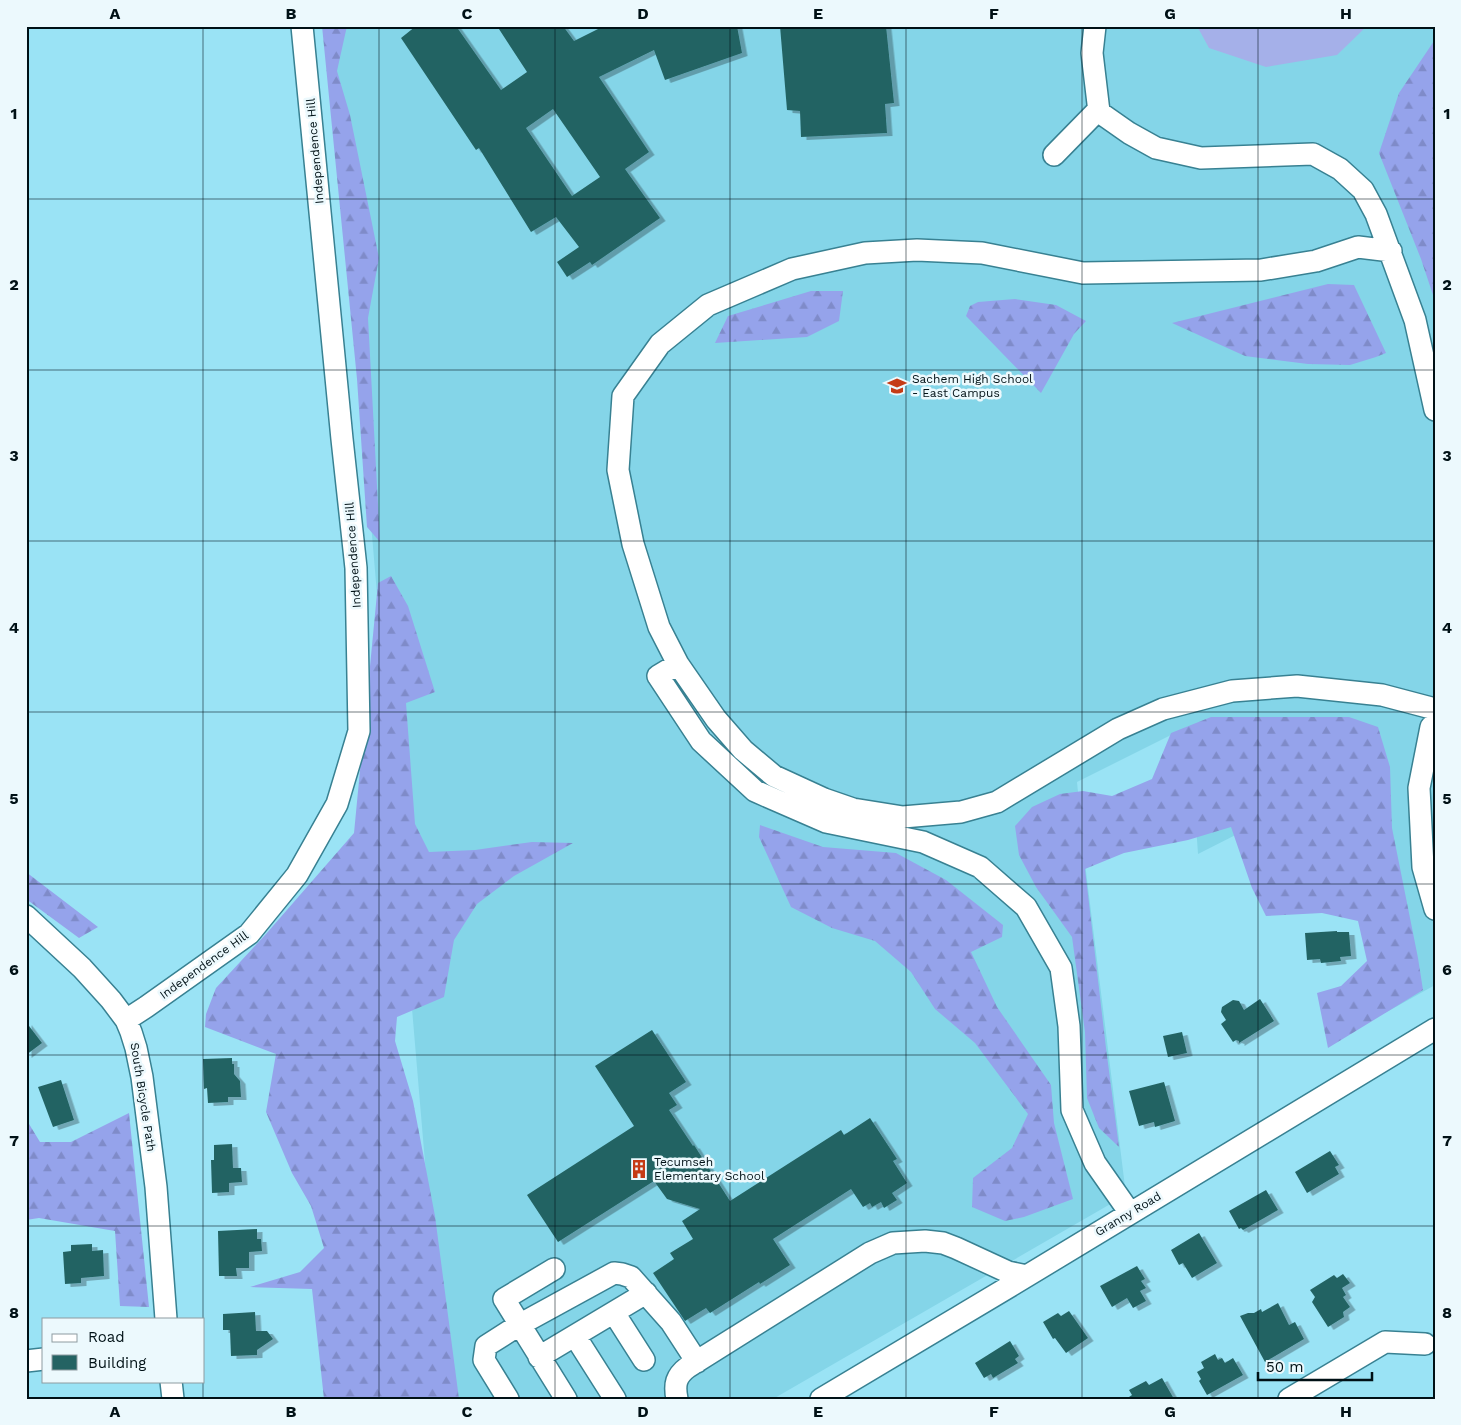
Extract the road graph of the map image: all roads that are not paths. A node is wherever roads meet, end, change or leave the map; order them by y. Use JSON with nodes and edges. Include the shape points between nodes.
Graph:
{"nodes":[{"id":1,"x":302,"y":26,"type":"edge"},
{"id":2,"x":1095,"y":26,"type":"edge"},
{"id":3,"x":1099,"y":109,"type":"junction"},
{"id":4,"x":1054,"y":155,"type":"dead end"},
{"id":5,"x":1390,"y":251,"type":"junction"},
{"id":6,"x":1435,"y":410,"type":"edge"},
{"id":7,"x":678,"y":664,"type":"junction"},
{"id":8,"x":1435,"y":709,"type":"edge"},
{"id":9,"x":1435,"y":723,"type":"edge"},
{"id":10,"x":1435,"y":909,"type":"edge"},
{"id":11,"x":26,"y":916,"type":"edge"},
{"id":12,"x":126,"y":1020,"type":"junction"},
{"id":13,"x":1435,"y":1028,"type":"edge"},
{"id":14,"x":1130,"y":1213,"type":"junction"},
{"id":15,"x":554,"y":1269,"type":"dead end"},
{"id":16,"x":1027,"y":1276,"type":"junction"},
{"id":17,"x":646,"y":1293,"type":"junction"},
{"id":18,"x":614,"y":1313,"type":"junction"},
{"id":19,"x":166,"y":1318,"type":"edge"},
{"id":20,"x":519,"y":1325,"type":"junction"},
{"id":21,"x":575,"y":1336,"type":"junction"},
{"id":22,"x":1425,"y":1344,"type":"dead end"},
{"id":23,"x":540,"y":1357,"type":"junction"},
{"id":24,"x":42,"y":1359,"type":"edge"},
{"id":25,"x":26,"y":1360,"type":"edge"},
{"id":26,"x":644,"y":1360,"type":"dead end"},
{"id":27,"x":697,"y":1362,"type":"junction"},
{"id":28,"x":171,"y":1382,"type":"edge"},
{"id":29,"x":173,"y":1399,"type":"edge"},
{"id":30,"x":508,"y":1399,"type":"edge"},
{"id":31,"x":566,"y":1399,"type":"edge"},
{"id":32,"x":615,"y":1399,"type":"edge"},
{"id":33,"x":677,"y":1399,"type":"edge"},
{"id":34,"x":821,"y":1399,"type":"edge"},
{"id":35,"x":1289,"y":1399,"type":"edge"}],
"edges":[{"from":1,"to":12,"type":"street","name":"Independence Hill","via":[[356,568],[359,731],[337,804],[297,875],[249,934]]},
{"from":2,"to":3,"type":"street","via":[[1092,53]]},
{"from":3,"to":4,"type":"street"},
{"from":3,"to":5,"type":"street","via":[[1129,133],[1156,148],[1201,158],[1313,154],[1340,169],[1363,190]]},
{"from":5,"to":6,"type":"street","via":[[1415,320]]},
{"from":5,"to":7,"type":"street","via":[[1358,247],[1316,261],[1260,270],[1083,273],[982,253],[917,250],[865,253],[792,269],[708,305],[660,344],[624,396],[618,470],[633,544],[659,627]]},
{"from":7,"to":8,"type":"street","via":[[716,720],[743,750],[774,776],[853,809],[903,817],[961,812],[998,802],[1118,729],[1163,709],[1232,691],[1297,686],[1382,695]]},
{"from":7,"to":14,"type":"street","via":[[658,676],[701,741],[755,791],[826,822],[923,842],[980,866],[1026,907],[1061,968],[1069,1026],[1072,1110],[1095,1163]]},
{"from":9,"to":10,"type":"street","via":[[1431,727],[1419,788],[1423,867]]},
{"from":11,"to":12,"type":"street","name":"South Bicycle Path","via":[[82,968]]},
{"from":12,"to":19,"type":"street","name":"South Bicycle Path","via":[[136,1048],[145,1104],[156,1187]]},
{"from":13,"to":14,"type":"street","name":"Granny Road"},
{"from":14,"to":16,"type":"street","name":"Granny Road"},
{"from":15,"to":20,"type":"street","via":[[504,1299]]},
{"from":16,"to":27,"type":"street","via":[[1008,1272],[943,1243],[893,1243],[870,1253]]},
{"from":16,"to":34,"type":"street","name":"Granny Road"},
{"from":17,"to":18,"type":"street"},
{"from":17,"to":20,"type":"street","via":[[630,1277],[614,1273]]},
{"from":17,"to":27,"type":"street","via":[[671,1322]]},
{"from":18,"to":21,"type":"street"},
{"from":18,"to":26,"type":"street"},
{"from":20,"to":23,"type":"street"},
{"from":20,"to":30,"type":"street","via":[[486,1346],[484,1353],[484,1360]]},
{"from":21,"to":23,"type":"street"},
{"from":21,"to":32,"type":"street"},
{"from":22,"to":35,"type":"street","via":[[1385,1342]]},
{"from":23,"to":31,"type":"street"},
{"from":24,"to":25,"type":"street"},
{"from":27,"to":33,"type":"street","via":[[678,1375]]},
{"from":28,"to":29,"type":"street"}]}
